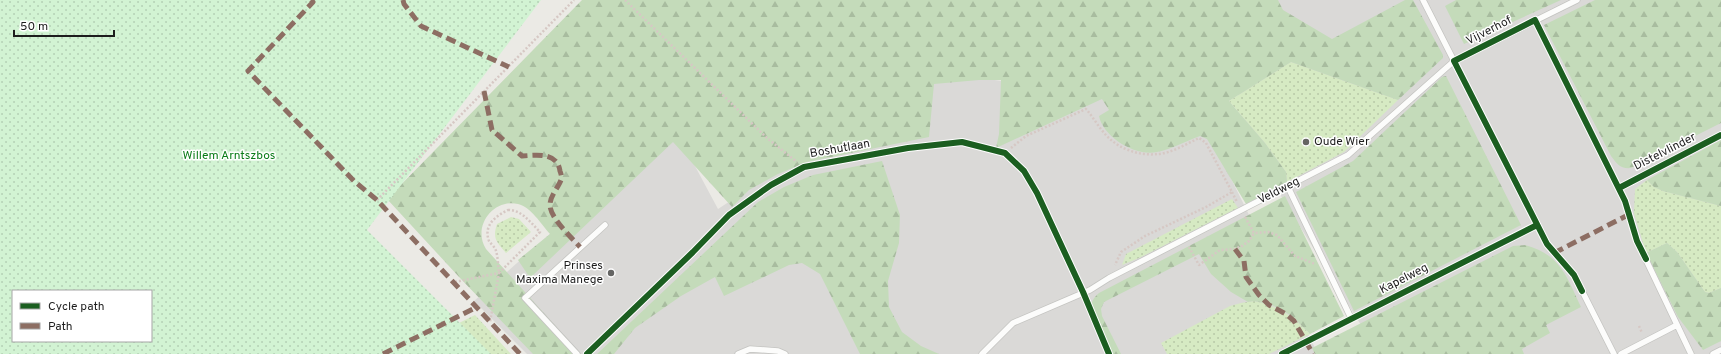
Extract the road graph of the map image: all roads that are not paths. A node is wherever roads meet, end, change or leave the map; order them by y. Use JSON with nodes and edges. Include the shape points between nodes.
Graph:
{"nodes":[{"id":1,"x":1423,"y":0,"type":"edge"},
{"id":2,"x":1577,"y":0,"type":"edge"},
{"id":3,"x":1535,"y":20,"type":"junction"},
{"id":4,"x":1454,"y":61,"type":"junction"},
{"id":5,"x":1721,"y":135,"type":"edge"},
{"id":6,"x":1288,"y":187,"type":"junction"},
{"id":7,"x":1619,"y":188,"type":"junction"},
{"id":8,"x":605,"y":225,"type":"dead end"},
{"id":9,"x":1537,"y":225,"type":"junction"},
{"id":10,"x":1083,"y":292,"type":"junction"},
{"id":11,"x":1351,"y":318,"type":"junction"},
{"id":12,"x":1677,"y":325,"type":"junction"},
{"id":13,"x":1721,"y":350,"type":"edge"},
{"id":14,"x":577,"y":354,"type":"edge"},
{"id":15,"x":587,"y":354,"type":"edge"},
{"id":16,"x":738,"y":354,"type":"edge"},
{"id":17,"x":786,"y":354,"type":"edge"},
{"id":18,"x":982,"y":354,"type":"edge"},
{"id":19,"x":1109,"y":354,"type":"edge"},
{"id":20,"x":1282,"y":354,"type":"edge"},
{"id":21,"x":1614,"y":354,"type":"edge"},
{"id":22,"x":1620,"y":354,"type":"edge"},
{"id":23,"x":1692,"y":354,"type":"edge"},
{"id":24,"x":1713,"y":354,"type":"edge"}],
"edges":[{"from":1,"to":4,"type":"lane"},
{"from":2,"to":3,"type":"lane","name":"Vijverhof"},
{"from":3,"to":4,"type":"lane","name":"Vijverhof"},
{"from":3,"to":7,"type":"lane"},
{"from":4,"to":6,"type":"lane","name":"Veldweg","via":[[1348,155]]},
{"from":4,"to":9,"type":"lane"},
{"from":5,"to":7,"type":"lane","name":"Distelvlinder"},
{"from":6,"to":10,"type":"lane","name":"Veldweg"},
{"from":6,"to":11,"type":"lane"},
{"from":7,"to":12,"type":"lane","via":[[1637,241]]},
{"from":8,"to":14,"type":"lane","via":[[525,298]]},
{"from":9,"to":11,"type":"lane","name":"Kapelweg"},
{"from":9,"to":21,"type":"lane","via":[[1547,244],[1574,275]]},
{"from":10,"to":15,"type":"lane","name":"Boshutlaan","via":[[1037,192],[1024,171],[1005,153],[962,142],[908,148],[804,167],[770,185],[729,215],[688,258]]},
{"from":10,"to":18,"type":"lane","name":"Veldweg","via":[[1013,323]]},
{"from":10,"to":19,"type":"lane","name":"Boshutlaan"},
{"from":11,"to":20,"type":"lane","name":"Kapelweg"},
{"from":12,"to":22,"type":"lane"},
{"from":12,"to":23,"type":"lane"},
{"from":13,"to":24,"type":"lane"},
{"from":16,"to":17,"type":"lane","via":[[750,349],[778,350]]}]}
